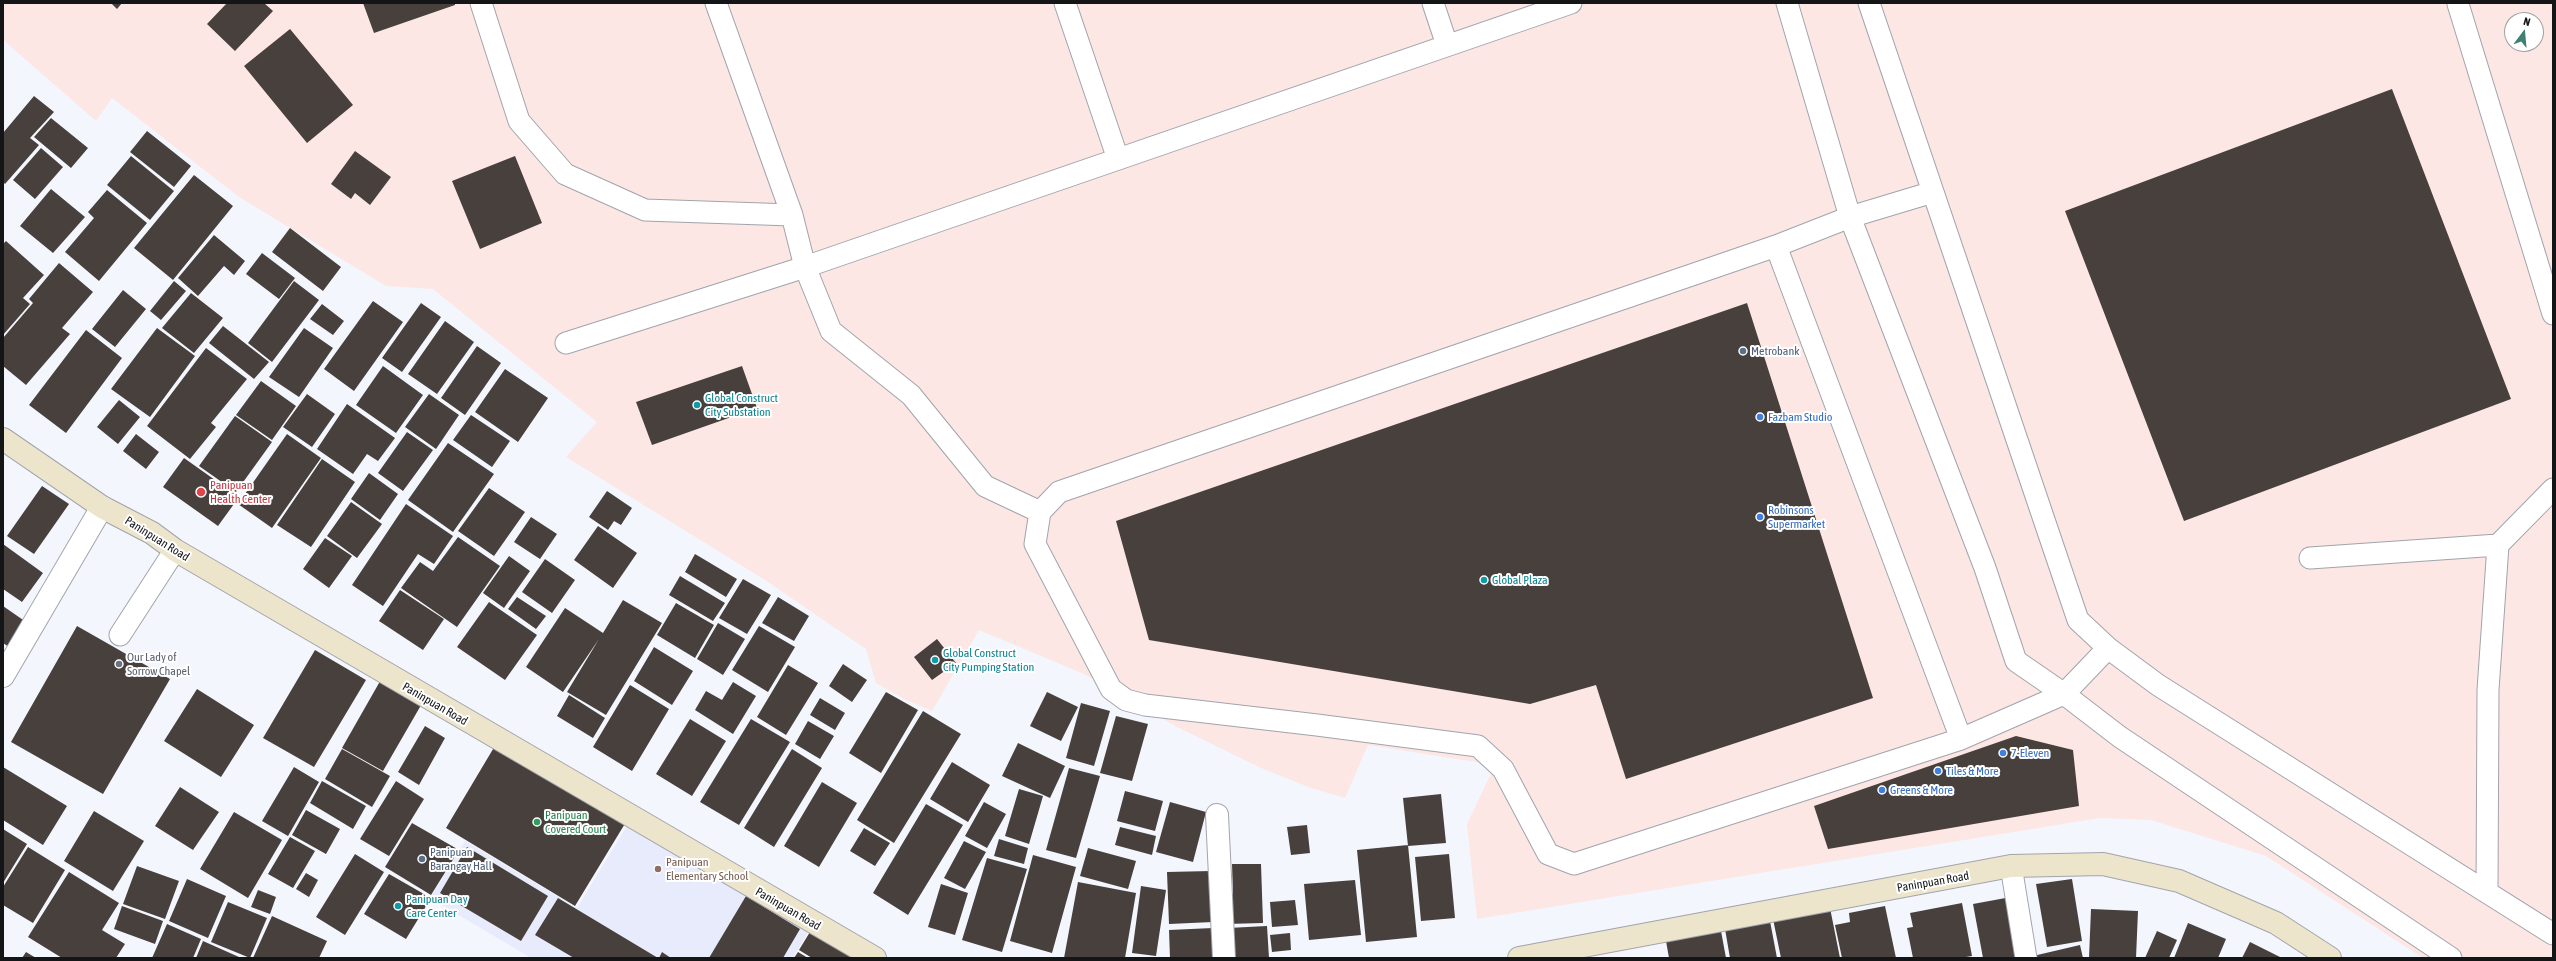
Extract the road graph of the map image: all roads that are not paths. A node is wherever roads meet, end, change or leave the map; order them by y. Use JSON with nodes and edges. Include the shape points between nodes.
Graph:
{"nodes":[{"id":1,"x":481,"y":3,"type":"edge"},
{"id":2,"x":716,"y":3,"type":"edge"},
{"id":3,"x":1065,"y":3,"type":"edge"},
{"id":4,"x":1433,"y":3,"type":"edge"},
{"id":5,"x":1571,"y":3,"type":"edge"},
{"id":6,"x":1787,"y":3,"type":"edge"},
{"id":7,"x":1869,"y":3,"type":"edge"},
{"id":8,"x":2458,"y":4,"type":"dead end"},
{"id":9,"x":1447,"y":46,"type":"junction"},
{"id":10,"x":1118,"y":159,"type":"junction"},
{"id":11,"x":1933,"y":192,"type":"junction"},
{"id":12,"x":792,"y":215,"type":"junction"},
{"id":13,"x":1850,"y":217,"type":"junction"},
{"id":14,"x":1776,"y":246,"type":"junction"},
{"id":15,"x":805,"y":267,"type":"junction"},
{"id":16,"x":2553,"y":314,"type":"edge"},
{"id":17,"x":566,"y":343,"type":"dead end"},
{"id":18,"x":3,"y":439,"type":"edge"},
{"id":19,"x":2553,"y":490,"type":"edge"},
{"id":20,"x":102,"y":507,"type":"junction"},
{"id":21,"x":1040,"y":512,"type":"junction"},
{"id":22,"x":2498,"y":545,"type":"junction"},
{"id":23,"x":175,"y":550,"type":"junction"},
{"id":24,"x":2310,"y":558,"type":"dead end"},
{"id":25,"x":120,"y":635,"type":"dead end"},
{"id":26,"x":2108,"y":648,"type":"junction"},
{"id":27,"x":3,"y":676,"type":"edge"},
{"id":28,"x":2064,"y":694,"type":"junction"},
{"id":29,"x":1962,"y":739,"type":"junction"},
{"id":30,"x":1217,"y":815,"type":"dead end"},
{"id":31,"x":2011,"y":866,"type":"junction"},
{"id":32,"x":2486,"y":892,"type":"junction"},
{"id":33,"x":2553,"y":934,"type":"edge"},
{"id":34,"x":2317,"y":955,"type":"edge"},
{"id":35,"x":875,"y":958,"type":"edge"},
{"id":36,"x":1224,"y":958,"type":"edge"},
{"id":37,"x":1519,"y":958,"type":"edge"},
{"id":38,"x":2026,"y":958,"type":"edge"},
{"id":39,"x":2451,"y":958,"type":"edge"}],
"edges":[{"from":1,"to":12,"type":"lane","via":[[519,121],[565,174],[645,210]]},
{"from":2,"to":12,"type":"lane"},
{"from":3,"to":10,"type":"lane"},
{"from":4,"to":9,"type":"lane"},
{"from":5,"to":9,"type":"lane"},
{"from":6,"to":13,"type":"lane"},
{"from":7,"to":11,"type":"lane"},
{"from":8,"to":16,"type":"lane"},
{"from":9,"to":10,"type":"lane"},
{"from":10,"to":15,"type":"lane"},
{"from":11,"to":13,"type":"lane"},
{"from":11,"to":26,"type":"lane","via":[[2078,620]]},
{"from":12,"to":15,"type":"lane"},
{"from":13,"to":14,"type":"lane"},
{"from":13,"to":28,"type":"lane","via":[[1985,568],[2016,662]]},
{"from":14,"to":21,"type":"lane","via":[[1059,492]]},
{"from":14,"to":29,"type":"lane"},
{"from":15,"to":17,"type":"lane"},
{"from":15,"to":21,"type":"lane","via":[[831,331],[911,395],[985,486]]},
{"from":18,"to":20,"type":"main road","name":"Paninpuan Road"},
{"from":19,"to":22,"type":"lane"},
{"from":20,"to":23,"type":"main road","name":"Paninpuan Road","via":[[152,533]]},
{"from":20,"to":27,"type":"street"},
{"from":21,"to":29,"type":"lane","via":[[1035,544],[1111,689],[1126,700],[1145,705],[1478,746],[1503,769],[1548,854],[1574,864]]},
{"from":22,"to":24,"type":"lane"},
{"from":22,"to":32,"type":"lane","via":[[2488,690]]},
{"from":23,"to":25,"type":"lane"},
{"from":23,"to":35,"type":"main road","name":"Paninpuan Road"},
{"from":26,"to":28,"type":"lane"},
{"from":26,"to":32,"type":"lane","via":[[2158,685]]},
{"from":28,"to":29,"type":"lane"},
{"from":28,"to":39,"type":"lane","via":[[2120,738]]},
{"from":30,"to":36,"type":"street"},
{"from":31,"to":34,"type":"main road","name":"Paninpuan Road","via":[[2103,864],[2179,881],[2276,923]]},
{"from":31,"to":37,"type":"main road","name":"Paninpuan Road"},
{"from":31,"to":38,"type":"lane"},
{"from":32,"to":33,"type":"lane"}]}
